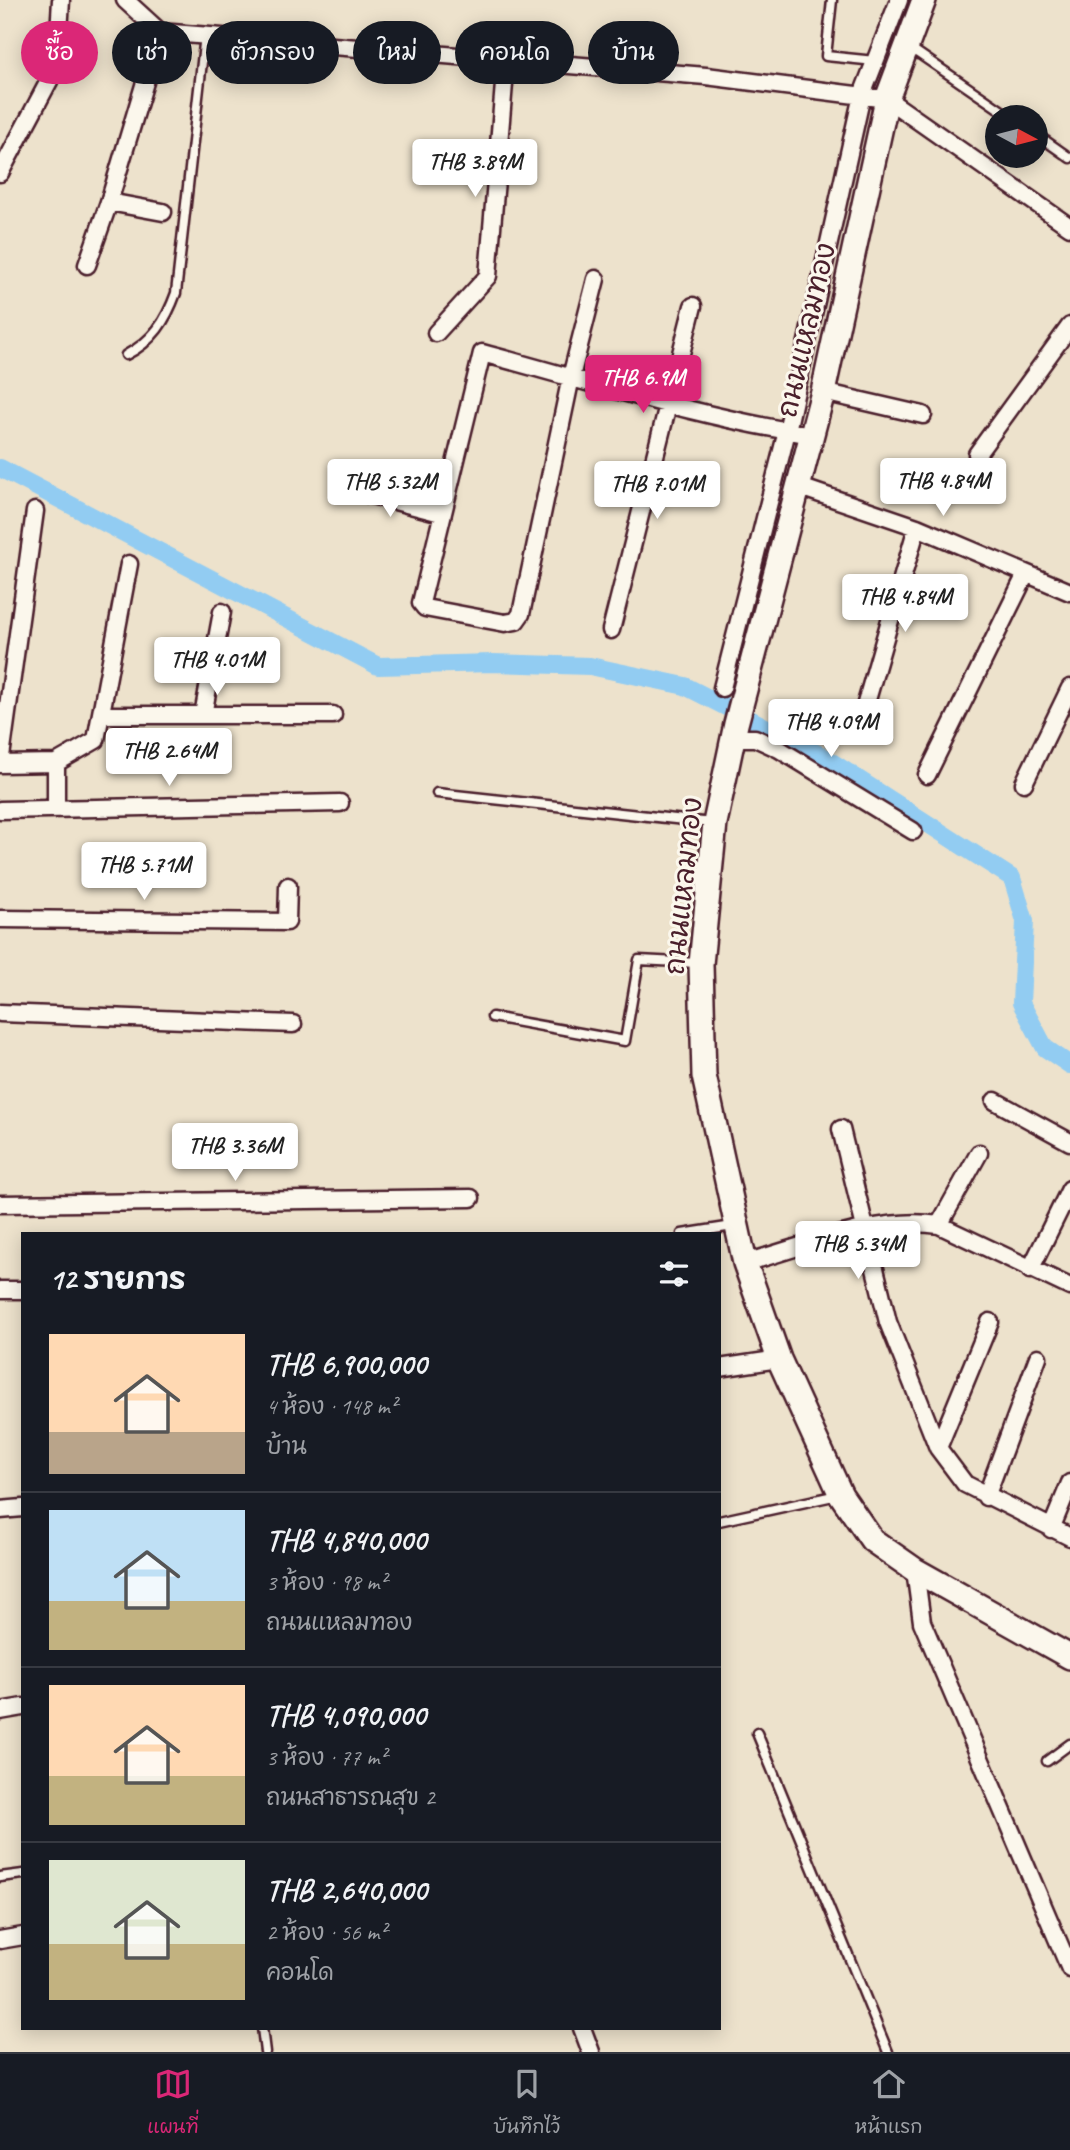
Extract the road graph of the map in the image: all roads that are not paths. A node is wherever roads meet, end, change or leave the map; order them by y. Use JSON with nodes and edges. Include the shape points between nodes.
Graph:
{"nodes":[{"id":1,"x":61,"y":0,"type":"edge"},
{"id":2,"x":125,"y":0,"type":"edge"},
{"id":3,"x":832,"y":0,"type":"edge"},
{"id":4,"x":899,"y":0,"type":"edge"},
{"id":5,"x":924,"y":0,"type":"edge"},
{"id":6,"x":148,"y":21,"type":"edge"},
{"id":7,"x":192,"y":34,"type":"edge"},
{"id":8,"x":205,"y":35,"type":"junction"},
{"id":9,"x":907,"y":46,"type":"junction"},
{"id":10,"x":455,"y":56,"type":"edge"},
{"id":11,"x":875,"y":61,"type":"junction"},
{"id":12,"x":574,"y":65,"type":"edge"},
{"id":13,"x":145,"y":84,"type":"edge"},
{"id":14,"x":504,"y":84,"type":"edge"},
{"id":15,"x":862,"y":95,"type":"junction"},
{"id":16,"x":887,"y":99,"type":"junction"},
{"id":17,"x":993,"y":105,"type":"edge"},
{"id":18,"x":1048,"y":142,"type":"edge"},
{"id":19,"x":1070,"y":158,"type":"edge"},
{"id":20,"x":0,"y":173,"type":"edge"},
{"id":21,"x":110,"y":202,"type":"junction"},
{"id":22,"x":163,"y":212,"type":"dead end"},
{"id":23,"x":1070,"y":227,"type":"edge"},
{"id":24,"x":87,"y":265,"type":"dead end"},
{"id":25,"x":596,"y":279,"type":"dead end"},
{"id":26,"x":693,"y":306,"type":"dead end"},
{"id":27,"x":1070,"y":326,"type":"edge"},
{"id":28,"x":436,"y":333,"type":"dead end"},
{"id":29,"x":126,"y":355,"type":"dead end"},
{"id":30,"x":571,"y":377,"type":"junction"},
{"id":31,"x":823,"y":392,"type":"junction"},
{"id":32,"x":668,"y":403,"type":"junction"},
{"id":33,"x":923,"y":415,"type":"dead end"},
{"id":34,"x":787,"y":431,"type":"junction"},
{"id":35,"x":813,"y":435,"type":"junction"},
{"id":36,"x":977,"y":453,"type":"dead end"},
{"id":37,"x":800,"y":487,"type":"junction"},
{"id":38,"x":349,"y":489,"type":"dead end"},
{"id":39,"x":35,"y":511,"type":"dead end"},
{"id":40,"x":441,"y":513,"type":"junction"},
{"id":41,"x":917,"y":527,"type":"junction"},
{"id":42,"x":129,"y":564,"type":"dead end"},
{"id":43,"x":1026,"y":574,"type":"junction"},
{"id":44,"x":1070,"y":592,"type":"edge"},
{"id":45,"x":222,"y":612,"type":"dead end"},
{"id":46,"x":611,"y":630,"type":"dead end"},
{"id":47,"x":722,"y":688,"type":"dead end"},
{"id":48,"x":1070,"y":688,"type":"edge"},
{"id":49,"x":101,"y":715,"type":"junction"},
{"id":50,"x":203,"y":715,"type":"junction"},
{"id":51,"x":333,"y":715,"type":"dead end"},
{"id":52,"x":735,"y":731,"type":"junction"},
{"id":53,"x":858,"y":731,"type":"dead end"},
{"id":54,"x":56,"y":763,"type":"junction"},
{"id":55,"x":0,"y":764,"type":"edge"},
{"id":56,"x":927,"y":775,"type":"dead end"},
{"id":57,"x":1024,"y":783,"type":"dead end"},
{"id":58,"x":437,"y":793,"type":"dead end"},
{"id":59,"x":340,"y":803,"type":"dead end"},
{"id":60,"x":56,"y":808,"type":"junction"},
{"id":61,"x":0,"y":810,"type":"edge"},
{"id":62,"x":715,"y":823,"type":"junction"},
{"id":63,"x":913,"y":831,"type":"dead end"},
{"id":64,"x":288,"y":886,"type":"dead end"},
{"id":65,"x":0,"y":919,"type":"edge"},
{"id":66,"x":701,"y":964,"type":"junction"},
{"id":67,"x":0,"y":1013,"type":"edge"},
{"id":68,"x":492,"y":1017,"type":"dead end"},
{"id":69,"x":293,"y":1024,"type":"dead end"},
{"id":70,"x":995,"y":1101,"type":"dead end"},
{"id":71,"x":841,"y":1129,"type":"dead end"},
{"id":72,"x":1070,"y":1142,"type":"edge"},
{"id":73,"x":979,"y":1153,"type":"dead end"},
{"id":74,"x":1070,"y":1189,"type":"edge"},
{"id":75,"x":471,"y":1198,"type":"dead end"},
{"id":76,"x":0,"y":1204,"type":"edge"},
{"id":77,"x":939,"y":1225,"type":"junction"},
{"id":78,"x":736,"y":1226,"type":"junction"},
{"id":79,"x":865,"y":1230,"type":"junction"},
{"id":80,"x":696,"y":1232,"type":"edge"},
{"id":81,"x":745,"y":1264,"type":"junction"},
{"id":82,"x":1030,"y":1269,"type":"junction"},
{"id":83,"x":1070,"y":1287,"type":"edge"},
{"id":84,"x":0,"y":1290,"type":"edge"},
{"id":85,"x":21,"y":1290,"type":"edge"},
{"id":86,"x":990,"y":1322,"type":"dead end"},
{"id":87,"x":1038,"y":1357,"type":"dead end"},
{"id":88,"x":779,"y":1359,"type":"junction"},
{"id":89,"x":721,"y":1368,"type":"edge"},
{"id":90,"x":938,"y":1448,"type":"junction"},
{"id":91,"x":1070,"y":1483,"type":"edge"},
{"id":92,"x":841,"y":1494,"type":"junction"},
{"id":93,"x":986,"y":1497,"type":"junction"},
{"id":94,"x":21,"y":1508,"type":"edge"},
{"id":95,"x":0,"y":1510,"type":"edge"},
{"id":96,"x":721,"y":1521,"type":"edge"},
{"id":97,"x":1051,"y":1529,"type":"junction"},
{"id":98,"x":1070,"y":1537,"type":"edge"},
{"id":99,"x":915,"y":1570,"type":"junction"},
{"id":100,"x":1070,"y":1657,"type":"edge"},
{"id":101,"x":21,"y":1707,"type":"edge"},
{"id":102,"x":0,"y":1711,"type":"edge"},
{"id":103,"x":757,"y":1733,"type":"dead end"},
{"id":104,"x":1070,"y":1744,"type":"edge"},
{"id":105,"x":1047,"y":1761,"type":"dead end"},
{"id":106,"x":21,"y":1874,"type":"edge"},
{"id":107,"x":0,"y":1877,"type":"edge"},
{"id":108,"x":21,"y":1936,"type":"edge"},
{"id":109,"x":0,"y":1940,"type":"edge"},
{"id":110,"x":1070,"y":1969,"type":"edge"},
{"id":111,"x":262,"y":2030,"type":"edge"},
{"id":112,"x":583,"y":2030,"type":"edge"},
{"id":113,"x":265,"y":2052,"type":"edge"},
{"id":114,"x":591,"y":2052,"type":"edge"},
{"id":115,"x":888,"y":2052,"type":"edge"}],
"edges":[{"from":1,"to":20,"type":"street","via":[[57,66]]},
{"from":2,"to":6,"type":"street"},
{"from":3,"to":11,"type":"lane","via":[[826,56]]},
{"from":4,"to":11,"type":"street"},
{"from":5,"to":9,"type":"main road","name":"ถนนแหลมทอง"},
{"from":7,"to":8,"type":"street"},
{"from":8,"to":10,"type":"street"},
{"from":8,"to":29,"type":"lane","via":[[176,293],[160,327],[144,345]]},
{"from":9,"to":16,"type":"main road","name":"ถนนแหลมทอง"},
{"from":9,"to":17,"type":"lane"},
{"from":11,"to":15,"type":"street"},
{"from":12,"to":15,"type":"street"},
{"from":13,"to":21,"type":"street"},
{"from":14,"to":28,"type":"street","via":[[488,276]]},
{"from":15,"to":16,"type":"street"},
{"from":15,"to":34,"type":"street"},
{"from":16,"to":23,"type":"street"},
{"from":16,"to":31,"type":"main road","name":"ถนนแหลมทอง"},
{"from":18,"to":19,"type":"lane"},
{"from":21,"to":22,"type":"street"},
{"from":21,"to":24,"type":"street"},
{"from":25,"to":30,"type":"street"},
{"from":26,"to":32,"type":"street"},
{"from":27,"to":36,"type":"street"},
{"from":30,"to":32,"type":"street"},
{"from":30,"to":40,"type":"street","via":[[482,354]]},
{"from":30,"to":40,"type":"street","via":[[516,621],[505,623],[425,608],[421,603]]},
{"from":31,"to":33,"type":"street"},
{"from":31,"to":35,"type":"main road","name":"ถนนแหลมทอง"},
{"from":32,"to":34,"type":"street"},
{"from":32,"to":46,"type":"street"},
{"from":34,"to":35,"type":"street"},
{"from":34,"to":47,"type":"street"},
{"from":35,"to":37,"type":"main road","name":"ถนนแหลมทอง"},
{"from":37,"to":41,"type":"street"},
{"from":37,"to":52,"type":"main road","name":"ถนนแหลมทอง"},
{"from":38,"to":40,"type":"street"},
{"from":39,"to":55,"type":"street"},
{"from":41,"to":43,"type":"street"},
{"from":41,"to":53,"type":"street"},
{"from":42,"to":49,"type":"street"},
{"from":43,"to":44,"type":"street"},
{"from":43,"to":56,"type":"street"},
{"from":45,"to":50,"type":"street"},
{"from":48,"to":57,"type":"street"},
{"from":49,"to":50,"type":"street"},
{"from":49,"to":54,"type":"street","via":[[96,740]]},
{"from":50,"to":51,"type":"street"},
{"from":52,"to":62,"type":"main road","name":"ถนนแหลมทอง"},
{"from":52,"to":63,"type":"street","via":[[779,749]]},
{"from":54,"to":55,"type":"street"},
{"from":54,"to":60,"type":"street"},
{"from":58,"to":62,"type":"lane"},
{"from":59,"to":60,"type":"street"},
{"from":60,"to":61,"type":"street"},
{"from":62,"to":66,"type":"main road","name":"ถนนแหลมทอง"},
{"from":64,"to":65,"type":"street","via":[[287,922]]},
{"from":66,"to":68,"type":"lane","via":[[639,960],[625,1041]]},
{"from":66,"to":78,"type":"main road","name":"ถนนแหลมทอง","via":[[704,1076]]},
{"from":67,"to":69,"type":"street"},
{"from":70,"to":72,"type":"street"},
{"from":71,"to":79,"type":"street"},
{"from":73,"to":77,"type":"street"},
{"from":74,"to":82,"type":"street"},
{"from":75,"to":76,"type":"street"},
{"from":77,"to":79,"type":"street","via":[[903,1223]]},
{"from":77,"to":82,"type":"street"},
{"from":78,"to":80,"type":"lane"},
{"from":78,"to":81,"type":"main road","name":"ถนนแหลมทอง"},
{"from":79,"to":81,"type":"street"},
{"from":79,"to":90,"type":"street","via":[[888,1322]]},
{"from":81,"to":88,"type":"main road","name":"ถนนแหลมทอง"},
{"from":82,"to":83,"type":"street"},
{"from":84,"to":85,"type":"street"},
{"from":86,"to":90,"type":"street"},
{"from":87,"to":93,"type":"street"},
{"from":88,"to":89,"type":"street"},
{"from":88,"to":92,"type":"main road","name":"ถนนแหลมทอง"},
{"from":90,"to":93,"type":"street","via":[[965,1483]]},
{"from":91,"to":97,"type":"street"},
{"from":92,"to":96,"type":"lane"},
{"from":92,"to":99,"type":"main road","name":"ถนนแหลมทอง","via":[[872,1540]]},
{"from":93,"to":97,"type":"street"},
{"from":94,"to":95,"type":"street"},
{"from":97,"to":98,"type":"street"},
{"from":99,"to":100,"type":"main road","name":"ถนนแหลมทอง"},
{"from":99,"to":110,"type":"street","via":[[922,1622]]},
{"from":101,"to":102,"type":"street"},
{"from":103,"to":115,"type":"lane"},
{"from":104,"to":105,"type":"lane"},
{"from":106,"to":107,"type":"lane"},
{"from":108,"to":109,"type":"street"},
{"from":111,"to":113,"type":"lane"},
{"from":112,"to":114,"type":"street"}]}
